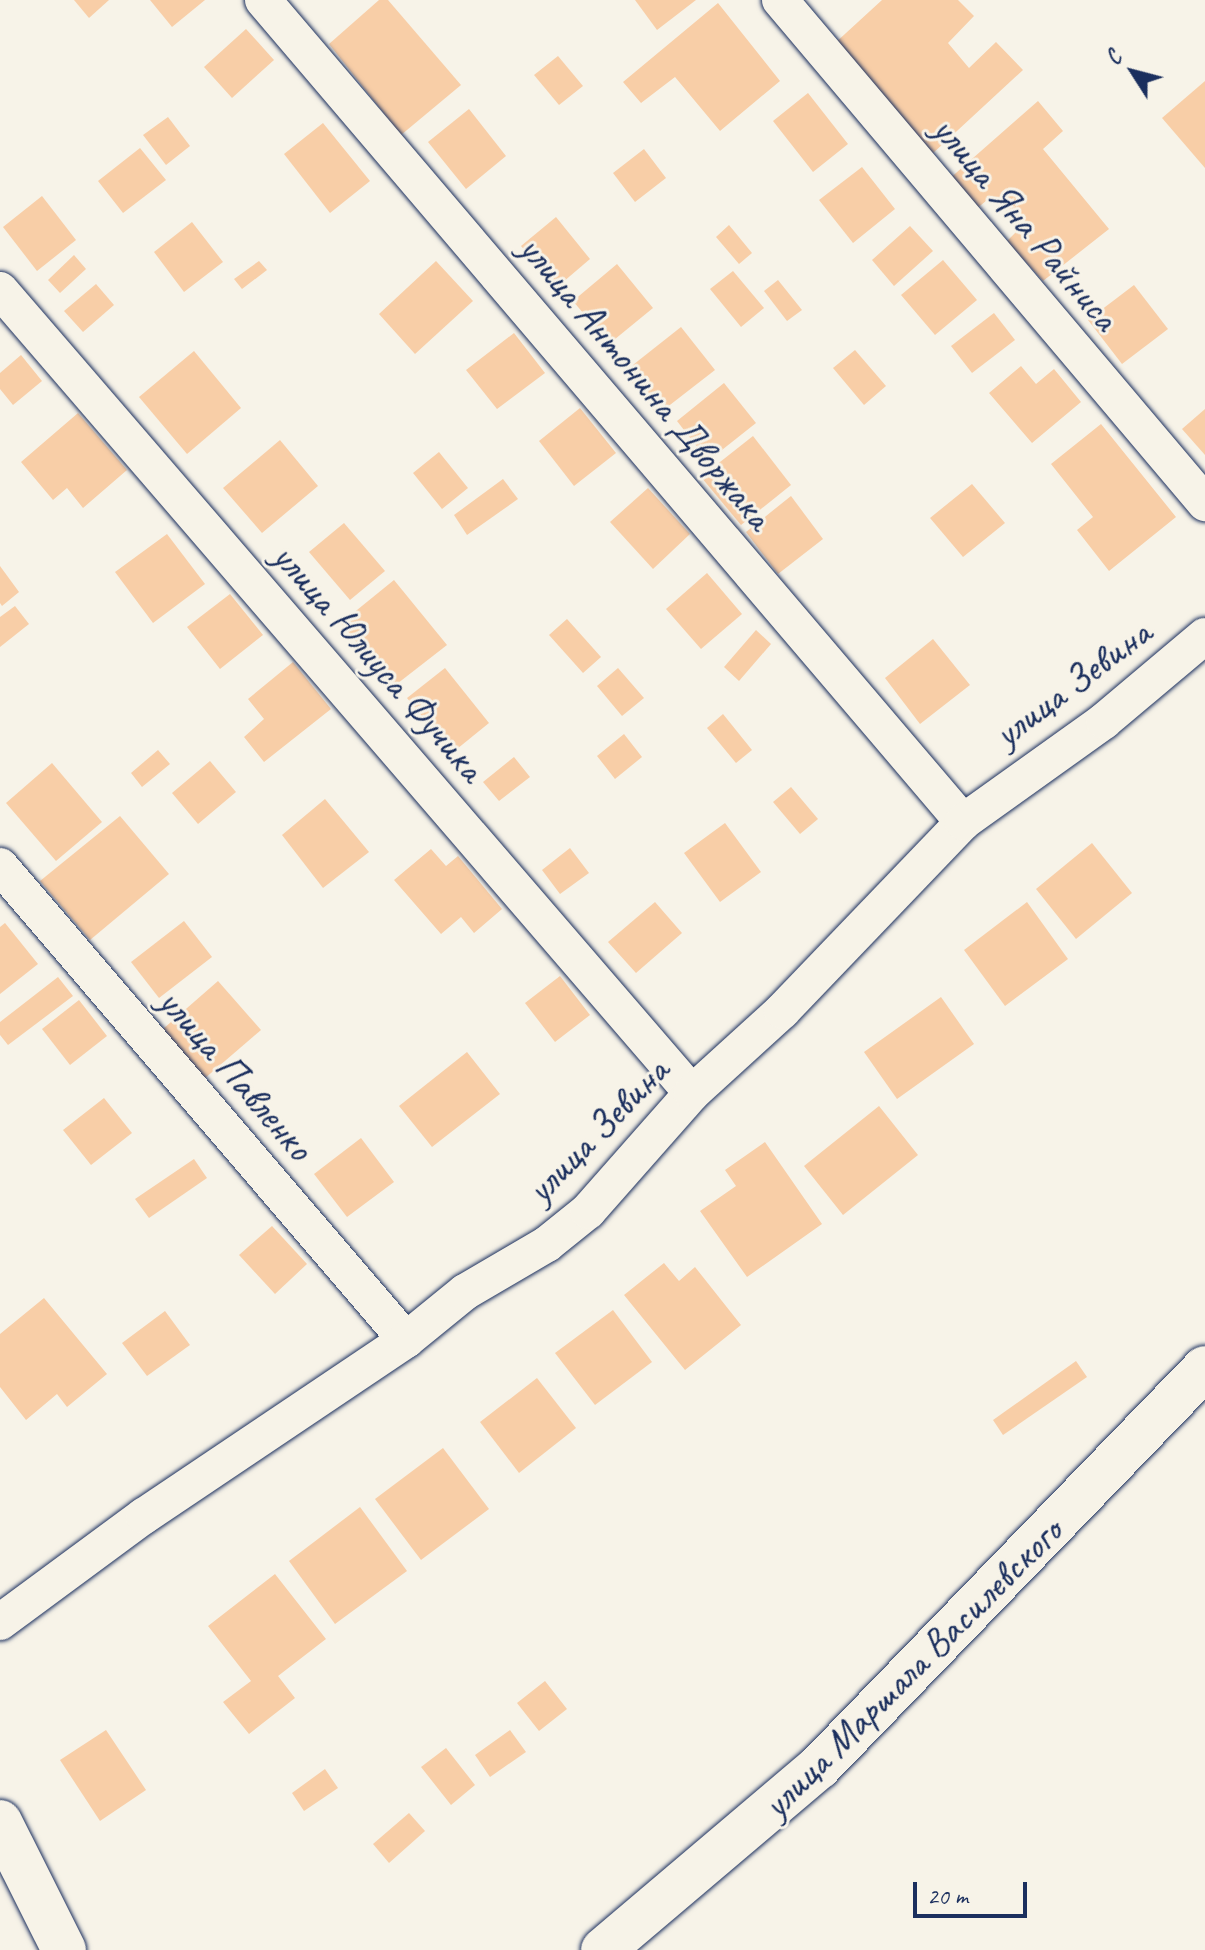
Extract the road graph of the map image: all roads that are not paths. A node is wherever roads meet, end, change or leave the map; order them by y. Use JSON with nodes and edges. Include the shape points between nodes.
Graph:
{"nodes":[{"id":1,"x":263,"y":0,"type":"edge"},
{"id":2,"x":780,"y":0,"type":"edge"},
{"id":3,"x":0,"y":290,"type":"edge"},
{"id":4,"x":1205,"y":503,"type":"edge"},
{"id":5,"x":1205,"y":636,"type":"edge"},
{"id":6,"x":963,"y":822,"type":"junction"},
{"id":7,"x":0,"y":866,"type":"edge"},
{"id":8,"x":692,"y":1093,"type":"junction"},
{"id":9,"x":406,"y":1340,"type":"junction"},
{"id":10,"x":1205,"y":1368,"type":"edge"},
{"id":11,"x":0,"y":1622,"type":"edge"},
{"id":12,"x":0,"y":1822,"type":"edge"},
{"id":13,"x":64,"y":1950,"type":"edge"},
{"id":14,"x":603,"y":1950,"type":"edge"}],
"edges":[{"from":1,"to":6,"type":"street","name":"улица Антонина Дворжака"},
{"from":2,"to":4,"type":"street","name":"улица Яна Райниса"},
{"from":3,"to":8,"type":"street","name":"улица Юлиуса Фучика"},
{"from":5,"to":6,"type":"street","name":"улица Зевина","via":[[1104,721]]},
{"from":6,"to":8,"type":"street","name":"улица Зевина","via":[[782,1011]]},
{"from":7,"to":9,"type":"street","name":"улица Павленко"},
{"from":8,"to":9,"type":"street","name":"улица Зевина","via":[[588,1211],[547,1244],[465,1292]]},
{"from":9,"to":11,"type":"street","name":"улица Зевина","via":[[144,1516]]},
{"from":10,"to":14,"type":"main road","name":"улица Маршала Василевского","via":[[1051,1533],[819,1767]]},
{"from":12,"to":13,"type":"main road"}]}
